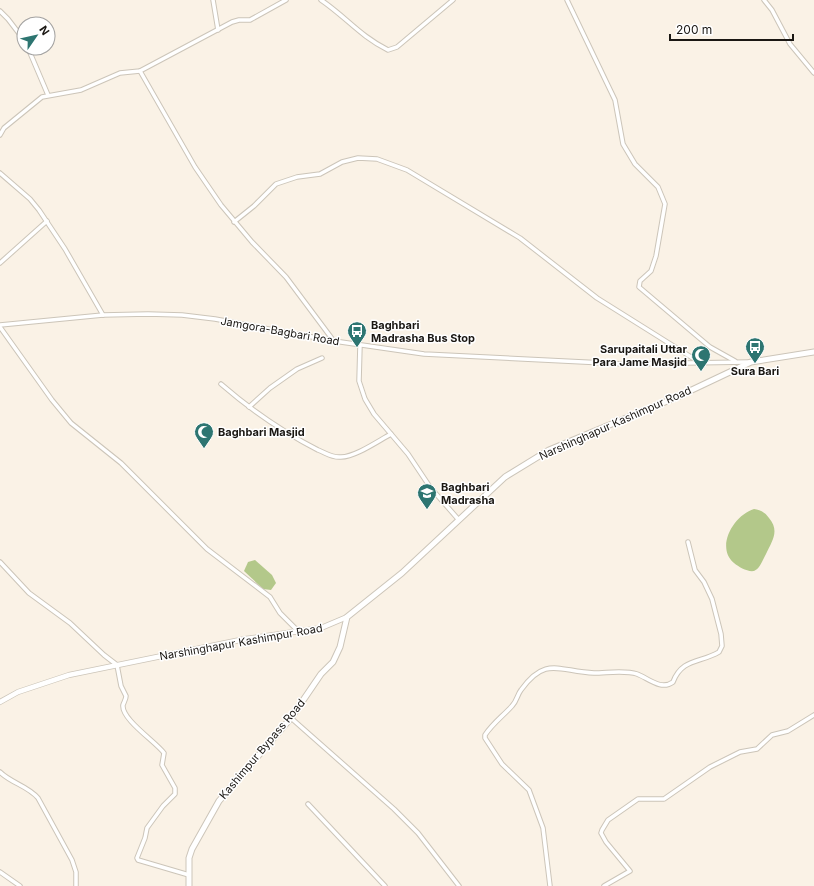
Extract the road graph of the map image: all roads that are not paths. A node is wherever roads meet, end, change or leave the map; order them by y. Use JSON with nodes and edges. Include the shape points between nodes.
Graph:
{"nodes":[{"id":1,"x":213,"y":0,"type":"edge"},
{"id":2,"x":286,"y":0,"type":"edge"},
{"id":3,"x":321,"y":0,"type":"edge"},
{"id":4,"x":453,"y":0,"type":"edge"},
{"id":5,"x":567,"y":0,"type":"edge"},
{"id":6,"x":764,"y":0,"type":"edge"},
{"id":7,"x":0,"y":11,"type":"edge"},
{"id":8,"x":16,"y":30,"type":"edge"},
{"id":9,"x":218,"y":30,"type":"junction"},
{"id":10,"x":31,"y":56,"type":"edge"},
{"id":11,"x":140,"y":71,"type":"junction"},
{"id":12,"x":814,"y":73,"type":"edge"},
{"id":13,"x":48,"y":94,"type":"junction"},
{"id":14,"x":0,"y":135,"type":"edge"},
{"id":15,"x":0,"y":173,"type":"edge"},
{"id":16,"x":47,"y":221,"type":"junction"},
{"id":17,"x":234,"y":222,"type":"junction"},
{"id":18,"x":0,"y":263,"type":"edge"},
{"id":19,"x":103,"y":315,"type":"junction"},
{"id":20,"x":0,"y":326,"type":"edge"},
{"id":21,"x":334,"y":341,"type":"junction"},
{"id":22,"x":360,"y":345,"type":"junction"},
{"id":23,"x":814,"y":352,"type":"edge"},
{"id":24,"x":322,"y":358,"type":"dead end"},
{"id":25,"x":736,"y":361,"type":"junction"},
{"id":26,"x":699,"y":362,"type":"junction"},
{"id":27,"x":751,"y":362,"type":"junction"},
{"id":28,"x":221,"y":384,"type":"dead end"},
{"id":29,"x":249,"y":407,"type":"junction"},
{"id":30,"x":391,"y":434,"type":"junction"},
{"id":31,"x":458,"y":519,"type":"junction"},
{"id":32,"x":688,"y":542,"type":"dead end"},
{"id":33,"x":0,"y":562,"type":"edge"},
{"id":34,"x":346,"y":617,"type":"junction"},
{"id":35,"x":299,"y":632,"type":"junction"},
{"id":36,"x":117,"y":665,"type":"junction"},
{"id":37,"x":0,"y":702,"type":"edge"},
{"id":38,"x":814,"y":714,"type":"edge"},
{"id":39,"x":291,"y":718,"type":"junction"},
{"id":40,"x":0,"y":772,"type":"edge"},
{"id":41,"x":308,"y":804,"type":"dead end"},
{"id":42,"x":0,"y":872,"type":"edge"},
{"id":43,"x":189,"y":874,"type":"junction"},
{"id":44,"x":20,"y":886,"type":"edge"},
{"id":45,"x":76,"y":886,"type":"edge"},
{"id":46,"x":189,"y":886,"type":"edge"},
{"id":47,"x":385,"y":886,"type":"edge"},
{"id":48,"x":459,"y":886,"type":"edge"},
{"id":49,"x":550,"y":886,"type":"edge"},
{"id":50,"x":604,"y":886,"type":"edge"}],
"edges":[{"from":1,"to":9,"type":"street"},
{"from":2,"to":9,"type":"street","via":[[250,20],[239,20]]},
{"from":3,"to":4,"type":"street","via":[[335,9],[364,36],[388,50],[397,46]]},
{"from":5,"to":25,"type":"street","via":[[615,100],[622,144],[636,164],[658,187],[665,204],[656,256],[650,271],[640,281],[639,287],[710,347]]},
{"from":6,"to":12,"type":"street","via":[[790,44]]},
{"from":7,"to":8,"type":"street"},
{"from":9,"to":11,"type":"street"},
{"from":10,"to":13,"type":"street"},
{"from":11,"to":13,"type":"street","via":[[120,73],[81,90]]},
{"from":11,"to":17,"type":"street","via":[[195,167]]},
{"from":13,"to":14,"type":"street","via":[[26,109],[4,128]]},
{"from":15,"to":16,"type":"street","via":[[30,199]]},
{"from":16,"to":18,"type":"street"},
{"from":16,"to":19,"type":"street"},
{"from":17,"to":21,"type":"street","via":[[286,276]]},
{"from":17,"to":26,"type":"street","via":[[276,184],[320,174],[342,162],[358,158],[377,159],[407,170],[520,238],[598,298]]},
{"from":19,"to":20,"type":"street","name":"Jamgora-Bagbari Road"},
{"from":19,"to":21,"type":"street","name":"Jamgora-Bagbari Road","via":[[189,316],[230,321]]},
{"from":20,"to":35,"type":"street","via":[[71,423],[121,463],[207,549],[270,597],[280,613]]},
{"from":21,"to":22,"type":"street","name":"Jamgora-Bagbari Road"},
{"from":22,"to":26,"type":"street","name":"Jamgora-Bagbari Road","via":[[424,354],[624,364]]},
{"from":22,"to":30,"type":"street","via":[[358,377],[361,391],[374,414]]},
{"from":23,"to":27,"type":"main road","name":"Narshinghapur Kashimpur Road"},
{"from":24,"to":29,"type":"street","via":[[297,369]]},
{"from":25,"to":26,"type":"street","name":"Jamgora-Bagbari Road"},
{"from":25,"to":27,"type":"street","name":"Jamgora-Bagbari Road"},
{"from":27,"to":31,"type":"main road","name":"Narshinghapur Kashimpur Road","via":[[677,397],[548,450],[505,477]]},
{"from":28,"to":29,"type":"street"},
{"from":29,"to":30,"type":"street","via":[[286,434],[335,457],[348,456]]},
{"from":30,"to":31,"type":"street","via":[[430,487]]},
{"from":31,"to":34,"type":"main road","name":"Narshinghapur Kashimpur Road","via":[[402,573]]},
{"from":32,"to":49,"type":"street","via":[[695,570],[712,599],[721,634],[722,646],[719,652],[687,664],[677,673],[674,682],[666,685],[654,683],[636,673],[548,668],[540,671],[528,682],[512,706],[497,719],[485,735],[484,738],[502,764],[529,790],[543,828]]},
{"from":33,"to":36,"type":"street","via":[[29,593],[70,623]]},
{"from":34,"to":35,"type":"street","name":"Narshinghapur Kashimpur Road","via":[[321,628]]},
{"from":34,"to":39,"type":"main road","name":"Kashimpur Bypass Road","via":[[342,643],[336,657]]},
{"from":35,"to":36,"type":"street","name":"Narshinghapur Kashimpur Road","via":[[245,639]]},
{"from":36,"to":37,"type":"street","name":"Narshinghapur Kashimpur Road","via":[[69,675],[18,692]]},
{"from":36,"to":43,"type":"street","via":[[121,686],[126,696],[124,710],[135,726],[164,753],[162,765],[175,788],[175,794],[147,828],[137,858]]},
{"from":38,"to":50,"type":"street","via":[[788,731],[772,735],[757,749],[740,752],[710,767],[664,799],[638,799],[608,820],[602,830],[604,839],[630,871]]},
{"from":39,"to":43,"type":"main road","name":"Kashimpur Bypass Road","via":[[219,801],[192,849]]},
{"from":39,"to":48,"type":"street","via":[[394,809],[418,834]]},
{"from":40,"to":45,"type":"street","via":[[38,798],[72,860],[76,872]]},
{"from":41,"to":47,"type":"street"},
{"from":42,"to":44,"type":"street"},
{"from":43,"to":46,"type":"main road","name":"Kashimpur Bypass Road"}]}
